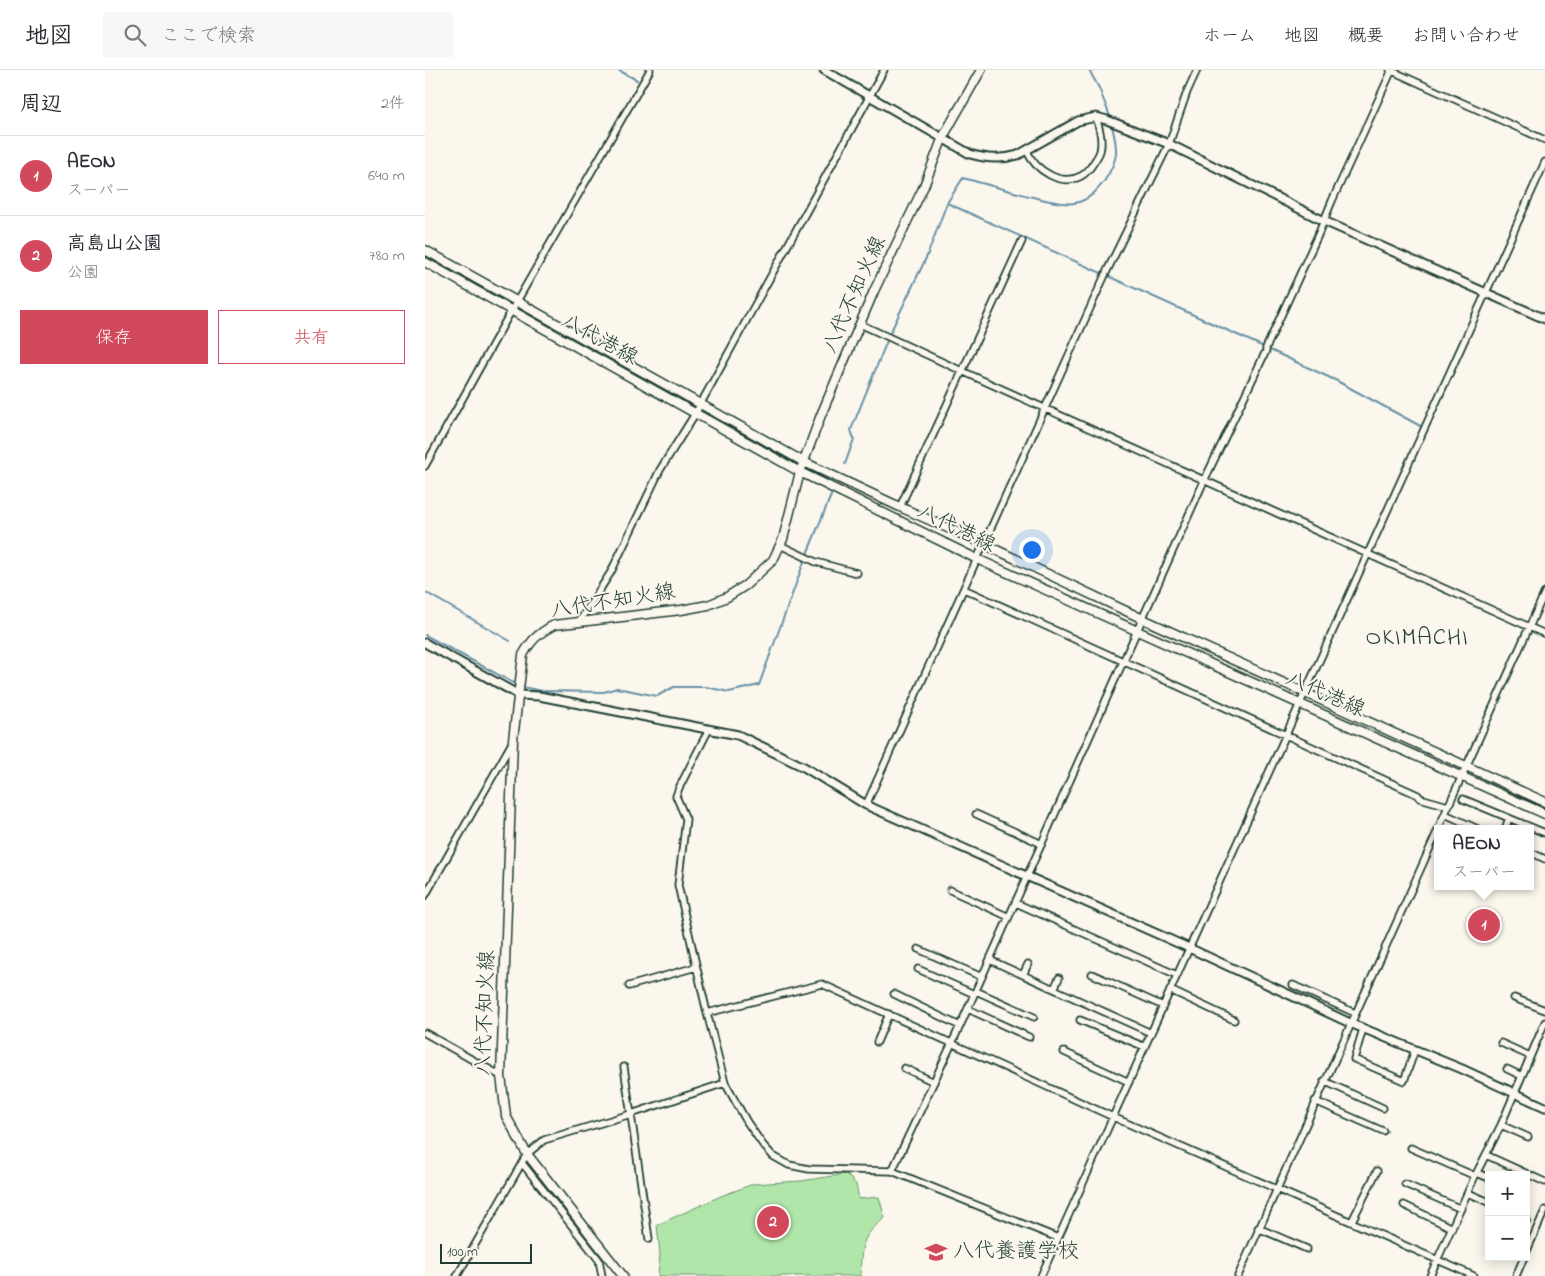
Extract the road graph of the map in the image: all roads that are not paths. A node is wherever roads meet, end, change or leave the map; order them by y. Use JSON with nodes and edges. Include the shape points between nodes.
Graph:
{"nodes":[{"id":1,"x":650,"y":70,"type":"edge"},
{"id":2,"x":824,"y":70,"type":"edge"},
{"id":3,"x":884,"y":70,"type":"edge"},
{"id":4,"x":981,"y":70,"type":"edge"},
{"id":5,"x":1197,"y":70,"type":"edge"},
{"id":6,"x":1391,"y":70,"type":"edge"},
{"id":7,"x":869,"y":95,"type":"junction"},
{"id":8,"x":1101,"y":118,"type":"junction"},
{"id":9,"x":943,"y":137,"type":"junction"},
{"id":10,"x":1545,"y":140,"type":"edge"},
{"id":11,"x":1169,"y":144,"type":"junction"},
{"id":12,"x":1027,"y":151,"type":"junction"},
{"id":13,"x":1545,"y":162,"type":"edge"},
{"id":14,"x":1324,"y":221,"type":"junction"},
{"id":15,"x":1022,"y":241,"type":"dead end"},
{"id":16,"x":425,"y":250,"type":"edge"},
{"id":17,"x":425,"y":262,"type":"edge"},
{"id":18,"x":1485,"y":292,"type":"junction"},
{"id":19,"x":517,"y":301,"type":"junction"},
{"id":20,"x":512,"y":311,"type":"junction"},
{"id":21,"x":1545,"y":319,"type":"edge"},
{"id":22,"x":861,"y":324,"type":"junction"},
{"id":23,"x":962,"y":372,"type":"junction"},
{"id":24,"x":700,"y":403,"type":"junction"},
{"id":25,"x":1045,"y":408,"type":"junction"},
{"id":26,"x":695,"y":414,"type":"junction"},
{"id":27,"x":804,"y":462,"type":"junction"},
{"id":28,"x":425,"y":466,"type":"edge"},
{"id":29,"x":800,"y":472,"type":"junction"},
{"id":30,"x":1204,"y":481,"type":"junction"},
{"id":31,"x":900,"y":507,"type":"junction"},
{"id":32,"x":984,"y":544,"type":"junction"},
{"id":33,"x":780,"y":545,"type":"junction"},
{"id":34,"x":1367,"y":553,"type":"junction"},
{"id":35,"x":977,"y":559,"type":"junction"},
{"id":36,"x":857,"y":573,"type":"dead end"},
{"id":37,"x":964,"y":590,"type":"junction"},
{"id":38,"x":1545,"y":592,"type":"edge"},
{"id":39,"x":1143,"y":619,"type":"junction"},
{"id":40,"x":579,"y":622,"type":"junction"},
{"id":41,"x":1529,"y":627,"type":"junction"},
{"id":42,"x":1138,"y":630,"type":"junction"},
{"id":43,"x":1545,"y":634,"type":"edge"},
{"id":44,"x":425,"y":643,"type":"edge"},
{"id":45,"x":1124,"y":662,"type":"junction"},
{"id":46,"x":519,"y":692,"type":"junction"},
{"id":47,"x":1304,"y":693,"type":"junction"},
{"id":48,"x":1299,"y":703,"type":"junction"},
{"id":49,"x":709,"y":729,"type":"junction"},
{"id":50,"x":1285,"y":734,"type":"junction"},
{"id":51,"x":513,"y":740,"type":"junction"},
{"id":52,"x":1465,"y":767,"type":"junction"},
{"id":53,"x":1462,"y":776,"type":"junction"},
{"id":54,"x":1463,"y":799,"type":"dead end"},
{"id":55,"x":1545,"y":802,"type":"edge"},
{"id":56,"x":866,"y":805,"type":"junction"},
{"id":57,"x":1449,"y":806,"type":"junction"},
{"id":58,"x":976,"y":814,"type":"dead end"},
{"id":59,"x":1445,"y":814,"type":"junction"},
{"id":60,"x":1545,"y":814,"type":"edge"},
{"id":61,"x":1509,"y":818,"type":"junction"},
{"id":62,"x":1440,"y":825,"type":"edge"},
{"id":63,"x":1469,"y":825,"type":"edge"},
{"id":64,"x":1506,"y":825,"type":"edge"},
{"id":65,"x":1526,"y":825,"type":"edge"},
{"id":66,"x":1434,"y":838,"type":"edge"},
{"id":67,"x":1042,"y":844,"type":"junction"},
{"id":68,"x":1028,"y":876,"type":"junction"},
{"id":69,"x":950,"y":890,"type":"dead end"},
{"id":70,"x":425,"y":896,"type":"edge"},
{"id":71,"x":1016,"y":903,"type":"junction"},
{"id":72,"x":1009,"y":917,"type":"junction"},
{"id":73,"x":1189,"y":948,"type":"junction"},
{"id":74,"x":918,"y":949,"type":"dead end"},
{"id":75,"x":990,"y":960,"type":"junction"},
{"id":76,"x":1028,"y":964,"type":"dead end"},
{"id":77,"x":696,"y":967,"type":"junction"},
{"id":78,"x":918,"y":969,"type":"dead end"},
{"id":79,"x":1092,"y":974,"type":"dead end"},
{"id":80,"x":1023,"y":975,"type":"junction"},
{"id":81,"x":1177,"y":975,"type":"junction"},
{"id":82,"x":982,"y":977,"type":"junction"},
{"id":83,"x":1059,"y":978,"type":"dead end"},
{"id":84,"x":1293,"y":985,"type":"dead end"},
{"id":85,"x":629,"y":986,"type":"dead end"},
{"id":86,"x":1054,"y":989,"type":"junction"},
{"id":87,"x":1170,"y":990,"type":"junction"},
{"id":88,"x":975,"y":993,"type":"junction"},
{"id":89,"x":894,"y":994,"type":"dead end"},
{"id":90,"x":1514,"y":998,"type":"dead end"},
{"id":91,"x":1163,"y":1006,"type":"junction"},
{"id":92,"x":968,"y":1009,"type":"junction"},
{"id":93,"x":1545,"y":1010,"type":"edge"},
{"id":94,"x":1355,"y":1012,"type":"junction"},
{"id":95,"x":707,"y":1013,"type":"junction"},
{"id":96,"x":889,"y":1014,"type":"junction"},
{"id":97,"x":1034,"y":1017,"type":"dead end"},
{"id":98,"x":1081,"y":1020,"type":"dead end"},
{"id":99,"x":1234,"y":1020,"type":"dead end"},
{"id":100,"x":1545,"y":1022,"type":"edge"},
{"id":101,"x":1350,"y":1023,"type":"junction"},
{"id":102,"x":960,"y":1026,"type":"junction"},
{"id":103,"x":1363,"y":1029,"type":"junction"},
{"id":104,"x":1151,"y":1033,"type":"junction"},
{"id":105,"x":425,"y":1034,"type":"edge"},
{"id":106,"x":1029,"y":1037,"type":"dead end"},
{"id":107,"x":877,"y":1042,"type":"dead end"},
{"id":108,"x":1501,"y":1043,"type":"dead end"},
{"id":109,"x":952,"y":1044,"type":"junction"},
{"id":110,"x":1145,"y":1047,"type":"junction"},
{"id":111,"x":1415,"y":1050,"type":"junction"},
{"id":112,"x":1065,"y":1052,"type":"dead end"},
{"id":113,"x":1530,"y":1056,"type":"junction"},
{"id":114,"x":624,"y":1067,"type":"dead end"},
{"id":115,"x":904,"y":1068,"type":"dead end"},
{"id":116,"x":1507,"y":1069,"type":"dead end"},
{"id":117,"x":501,"y":1076,"type":"junction"},
{"id":118,"x":1522,"y":1076,"type":"junction"},
{"id":119,"x":934,"y":1082,"type":"junction"},
{"id":120,"x":1129,"y":1082,"type":"junction"},
{"id":121,"x":1324,"y":1082,"type":"junction"},
{"id":122,"x":725,"y":1083,"type":"junction"},
{"id":123,"x":1514,"y":1094,"type":"junction"},
{"id":124,"x":1315,"y":1101,"type":"junction"},
{"id":125,"x":1545,"y":1107,"type":"edge"},
{"id":126,"x":1383,"y":1108,"type":"dead end"},
{"id":127,"x":631,"y":1114,"type":"junction"},
{"id":128,"x":1113,"y":1117,"type":"junction"},
{"id":129,"x":1501,"y":1125,"type":"junction"},
{"id":130,"x":1383,"y":1131,"type":"dead end"},
{"id":131,"x":1527,"y":1137,"type":"dead end"},
{"id":132,"x":1411,"y":1148,"type":"dead end"},
{"id":133,"x":527,"y":1154,"type":"junction"},
{"id":134,"x":1486,"y":1155,"type":"junction"},
{"id":135,"x":522,"y":1163,"type":"junction"},
{"id":136,"x":893,"y":1171,"type":"junction"},
{"id":137,"x":1377,"y":1171,"type":"dead end"},
{"id":138,"x":1476,"y":1174,"type":"junction"},
{"id":139,"x":1485,"y":1177,"type":"edge"},
{"id":140,"x":1545,"y":1182,"type":"edge"},
{"id":141,"x":1405,"y":1184,"type":"dead end"},
{"id":142,"x":1276,"y":1188,"type":"junction"},
{"id":143,"x":1468,"y":1192,"type":"junction"},
{"id":144,"x":1485,"y":1200,"type":"edge"},
{"id":145,"x":1404,"y":1205,"type":"dead end"},
{"id":146,"x":1461,"y":1208,"type":"junction"},
{"id":147,"x":1545,"y":1210,"type":"edge"},
{"id":148,"x":1352,"y":1221,"type":"junction"},
{"id":149,"x":1258,"y":1228,"type":"junction"},
{"id":150,"x":1452,"y":1228,"type":"junction"},
{"id":151,"x":1058,"y":1238,"type":"junction"},
{"id":152,"x":649,"y":1239,"type":"dead end"},
{"id":153,"x":1530,"y":1244,"type":"edge"},
{"id":154,"x":1307,"y":1249,"type":"dead end"},
{"id":155,"x":1438,"y":1259,"type":"junction"},
{"id":156,"x":1522,"y":1261,"type":"edge"},
{"id":157,"x":457,"y":1276,"type":"edge"},
{"id":158,"x":602,"y":1276,"type":"edge"},
{"id":159,"x":623,"y":1276,"type":"edge"},
{"id":160,"x":1041,"y":1276,"type":"edge"},
{"id":161,"x":1238,"y":1276,"type":"edge"},
{"id":162,"x":1430,"y":1276,"type":"edge"},
{"id":163,"x":1474,"y":1276,"type":"edge"},
{"id":164,"x":1516,"y":1276,"type":"edge"}],
"edges":[{"from":1,"to":19,"type":"street"},
{"from":2,"to":7,"type":"street"},
{"from":3,"to":7,"type":"street"},
{"from":4,"to":9,"type":"main road","name":"八代不知火線"},
{"from":5,"to":11,"type":"street"},
{"from":6,"to":10,"type":"street"},
{"from":6,"to":14,"type":"street"},
{"from":7,"to":9,"type":"street"},
{"from":7,"to":24,"type":"street"},
{"from":8,"to":11,"type":"street"},
{"from":8,"to":12,"type":"street","via":[[1078,122]]},
{"from":8,"to":12,"type":"street","via":[[1099,152],[1083,176],[1058,179],[1033,162]]},
{"from":9,"to":12,"type":"street","via":[[970,154],[985,158],[1007,158]]},
{"from":9,"to":22,"type":"main road","name":"八代不知火線"},
{"from":11,"to":14,"type":"street"},
{"from":11,"to":25,"type":"street"},
{"from":13,"to":18,"type":"street"},
{"from":14,"to":18,"type":"street"},
{"from":14,"to":30,"type":"street"},
{"from":15,"to":23,"type":"street"},
{"from":16,"to":19,"type":"main road","name":"八代港線"},
{"from":17,"to":20,"type":"main road","name":"八代港線"},
{"from":18,"to":21,"type":"street"},
{"from":18,"to":34,"type":"street"},
{"from":19,"to":20,"type":"street"},
{"from":19,"to":24,"type":"main road","name":"八代港線"},
{"from":20,"to":26,"type":"main road","name":"八代港線"},
{"from":20,"to":28,"type":"street"},
{"from":22,"to":23,"type":"street"},
{"from":22,"to":27,"type":"main road","name":"八代不知火線"},
{"from":23,"to":25,"type":"street"},
{"from":23,"to":31,"type":"street"},
{"from":24,"to":26,"type":"street"},
{"from":24,"to":27,"type":"main road","name":"八代港線"},
{"from":25,"to":30,"type":"street"},
{"from":25,"to":32,"type":"street"},
{"from":26,"to":29,"type":"main road","name":"八代港線"},
{"from":26,"to":40,"type":"street","via":[[660,470],[611,572]]},
{"from":27,"to":29,"type":"main road","name":"八代不知火線"},
{"from":27,"to":31,"type":"main road","name":"八代港線"},
{"from":29,"to":33,"type":"main road","name":"八代不知火線"},
{"from":29,"to":35,"type":"main road","name":"八代港線"},
{"from":30,"to":34,"type":"street"},
{"from":30,"to":39,"type":"street"},
{"from":31,"to":32,"type":"main road","name":"八代港線"},
{"from":32,"to":35,"type":"street"},
{"from":32,"to":39,"type":"main road","name":"八代港線"},
{"from":33,"to":36,"type":"street","via":[[816,562]]},
{"from":33,"to":40,"type":"main road","name":"八代不知火線","via":[[773,560],[746,585],[708,605]]},
{"from":34,"to":41,"type":"street"},
{"from":34,"to":47,"type":"street"},
{"from":35,"to":37,"type":"street"},
{"from":35,"to":42,"type":"main road","name":"八代港線"},
{"from":37,"to":45,"type":"street"},
{"from":37,"to":56,"type":"street"},
{"from":38,"to":41,"type":"street"},
{"from":39,"to":42,"type":"street"},
{"from":39,"to":47,"type":"main road","name":"八代港線"},
{"from":40,"to":46,"type":"main road","name":"八代不知火線","via":[[554,626],[530,642],[523,655]]},
{"from":41,"to":43,"type":"street"},
{"from":41,"to":52,"type":"street"},
{"from":42,"to":45,"type":"street"},
{"from":42,"to":48,"type":"main road","name":"八代港線"},
{"from":44,"to":46,"type":"street"},
{"from":45,"to":50,"type":"street"},
{"from":45,"to":67,"type":"street"},
{"from":46,"to":49,"type":"street"},
{"from":46,"to":51,"type":"main road","name":"八代不知火線"},
{"from":47,"to":48,"type":"street"},
{"from":47,"to":52,"type":"main road","name":"八代港線"},
{"from":48,"to":50,"type":"street"},
{"from":48,"to":53,"type":"main road","name":"八代港線"},
{"from":49,"to":56,"type":"street","via":[[738,735],[804,767]]},
{"from":49,"to":77,"type":"street","via":[[677,796],[686,819],[678,884]]},
{"from":50,"to":57,"type":"street","via":[[1421,798]]},
{"from":50,"to":73,"type":"street"},
{"from":51,"to":70,"type":"street"},
{"from":51,"to":117,"type":"main road","name":"八代不知火線"},
{"from":52,"to":53,"type":"street"},
{"from":52,"to":55,"type":"main road","name":"八代港線"},
{"from":53,"to":57,"type":"street"},
{"from":53,"to":60,"type":"main road","name":"八代港線"},
{"from":54,"to":61,"type":"street"},
{"from":56,"to":68,"type":"street"},
{"from":57,"to":59,"type":"street"},
{"from":58,"to":67,"type":"street"},
{"from":59,"to":62,"type":"street"},
{"from":59,"to":63,"type":"street"},
{"from":61,"to":64,"type":"street"},
{"from":61,"to":65,"type":"street"},
{"from":66,"to":94,"type":"street"},
{"from":67,"to":68,"type":"street"},
{"from":68,"to":71,"type":"street"},
{"from":68,"to":73,"type":"street"},
{"from":69,"to":72,"type":"street"},
{"from":71,"to":72,"type":"street"},
{"from":71,"to":81,"type":"street"},
{"from":72,"to":75,"type":"street"},
{"from":73,"to":81,"type":"street"},
{"from":73,"to":101,"type":"street"},
{"from":74,"to":82,"type":"street"},
{"from":75,"to":80,"type":"street"},
{"from":75,"to":82,"type":"street"},
{"from":76,"to":80,"type":"street"},
{"from":77,"to":85,"type":"street"},
{"from":77,"to":95,"type":"street"},
{"from":78,"to":88,"type":"street"},
{"from":79,"to":91,"type":"street"},
{"from":80,"to":86,"type":"street"},
{"from":81,"to":87,"type":"street"},
{"from":82,"to":88,"type":"street"},
{"from":83,"to":86,"type":"street"},
{"from":84,"to":94,"type":"street"},
{"from":86,"to":104,"type":"street"},
{"from":87,"to":91,"type":"street"},
{"from":87,"to":99,"type":"street"},
{"from":88,"to":92,"type":"street"},
{"from":88,"to":97,"type":"street"},
{"from":89,"to":102,"type":"street"},
{"from":90,"to":93,"type":"street"},
{"from":91,"to":104,"type":"street"},
{"from":92,"to":102,"type":"street"},
{"from":92,"to":106,"type":"street"},
{"from":94,"to":101,"type":"street"},
{"from":95,"to":96,"type":"street","via":[[822,984]]},
{"from":95,"to":122,"type":"street"},
{"from":96,"to":107,"type":"street"},
{"from":96,"to":109,"type":"street"},
{"from":98,"to":110,"type":"street"},
{"from":100,"to":113,"type":"street"},
{"from":101,"to":103,"type":"street"},
{"from":101,"to":121,"type":"street"},
{"from":102,"to":109,"type":"street"},
{"from":103,"to":111,"type":"street"},
{"from":103,"to":111,"type":"street","via":[[1354,1060],[1403,1081]]},
{"from":104,"to":110,"type":"street"},
{"from":105,"to":117,"type":"street"},
{"from":108,"to":113,"type":"street"},
{"from":109,"to":119,"type":"street"},
{"from":109,"to":128,"type":"street"},
{"from":110,"to":120,"type":"street"},
{"from":111,"to":123,"type":"street"},
{"from":112,"to":120,"type":"street"},
{"from":113,"to":118,"type":"street"},
{"from":114,"to":127,"type":"street"},
{"from":115,"to":119,"type":"street"},
{"from":116,"to":118,"type":"street"},
{"from":117,"to":133,"type":"main road","name":"八代不知火線","via":[[506,1116]]},
{"from":118,"to":123,"type":"street"},
{"from":119,"to":136,"type":"street"},
{"from":120,"to":128,"type":"street"},
{"from":121,"to":124,"type":"street"},
{"from":121,"to":126,"type":"street"},
{"from":122,"to":127,"type":"street"},
{"from":122,"to":136,"type":"street","via":[[763,1146],[782,1162],[809,1168]]},
{"from":123,"to":125,"type":"street"},
{"from":123,"to":129,"type":"street"},
{"from":124,"to":130,"type":"street"},
{"from":124,"to":142,"type":"street"},
{"from":127,"to":133,"type":"street","via":[[544,1140]]},
{"from":127,"to":152,"type":"street"},
{"from":128,"to":142,"type":"street"},
{"from":128,"to":151,"type":"street"},
{"from":129,"to":131,"type":"street"},
{"from":129,"to":134,"type":"street"},
{"from":132,"to":138,"type":"street"},
{"from":133,"to":135,"type":"street"},
{"from":133,"to":159,"type":"main road","name":"八代不知火線"},
{"from":134,"to":138,"type":"street"},
{"from":134,"to":140,"type":"street"},
{"from":135,"to":157,"type":"street"},
{"from":135,"to":158,"type":"street","via":[[599,1260]]},
{"from":136,"to":151,"type":"street"},
{"from":137,"to":148,"type":"street"},
{"from":138,"to":139,"type":"street"},
{"from":138,"to":143,"type":"street"},
{"from":141,"to":146,"type":"street"},
{"from":142,"to":148,"type":"street"},
{"from":142,"to":149,"type":"street"},
{"from":143,"to":144,"type":"street"},
{"from":143,"to":146,"type":"street"},
{"from":145,"to":150,"type":"street"},
{"from":146,"to":150,"type":"street"},
{"from":147,"to":153,"type":"street"},
{"from":148,"to":155,"type":"street"},
{"from":149,"to":154,"type":"street"},
{"from":149,"to":161,"type":"street"},
{"from":150,"to":155,"type":"street"},
{"from":151,"to":160,"type":"street"},
{"from":155,"to":162,"type":"street"},
{"from":155,"to":163,"type":"street"},
{"from":156,"to":164,"type":"street"}]}
